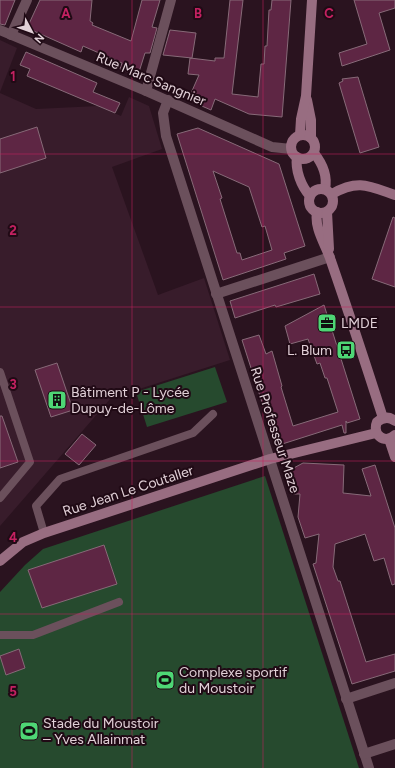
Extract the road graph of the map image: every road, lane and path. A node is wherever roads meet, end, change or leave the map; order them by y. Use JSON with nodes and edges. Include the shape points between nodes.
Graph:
{"nodes":[{"id":1,"x":27,"y":0,"type":"edge"},
{"id":2,"x":171,"y":0,"type":"edge"},
{"id":3,"x":312,"y":0,"type":"edge"},
{"id":4,"x":0,"y":30,"type":"edge"},
{"id":5,"x":11,"y":35,"type":"junction"},
{"id":6,"x":146,"y":90,"type":"junction"},
{"id":7,"x":306,"y":96,"type":"junction"},
{"id":8,"x":168,"y":100,"type":"junction"},
{"id":9,"x":300,"y":135,"type":"junction"},
{"id":10,"x":311,"y":138,"type":"junction"},
{"id":11,"x":294,"y":153,"type":"junction"},
{"id":12,"x":314,"y":153,"type":"junction"},
{"id":13,"x":328,"y":192,"type":"junction"},
{"id":14,"x":395,"y":195,"type":"edge"},
{"id":15,"x":310,"y":196,"type":"junction"},
{"id":16,"x":322,"y":212,"type":"junction"},
{"id":17,"x":330,"y":256,"type":"junction"},
{"id":18,"x":216,"y":294,"type":"junction"},
{"id":19,"x":0,"y":372,"type":"edge"},
{"id":20,"x":214,"y":414,"type":"dead end"},
{"id":21,"x":383,"y":418,"type":"junction"},
{"id":22,"x":395,"y":421,"type":"edge"},
{"id":23,"x":376,"y":433,"type":"junction"},
{"id":24,"x":392,"y":437,"type":"edge"},
{"id":25,"x":395,"y":457,"type":"edge"},
{"id":26,"x":270,"y":459,"type":"junction"},
{"id":27,"x":0,"y":498,"type":"edge"},
{"id":28,"x":44,"y":533,"type":"junction"},
{"id":29,"x":0,"y":561,"type":"edge"},
{"id":30,"x":119,"y":602,"type":"dead end"},
{"id":31,"x":0,"y":635,"type":"edge"},
{"id":32,"x":395,"y":683,"type":"edge"},
{"id":33,"x":346,"y":699,"type":"junction"},
{"id":34,"x":395,"y":744,"type":"edge"},
{"id":35,"x":364,"y":754,"type":"junction"},
{"id":36,"x":369,"y":768,"type":"edge"}],
"edges":[{"from":1,"to":5,"type":"street"},
{"from":2,"to":6,"type":"street"},
{"from":3,"to":7,"type":"main road"},
{"from":4,"to":5,"type":"street","name":"Rue Marc Sangnier"},
{"from":5,"to":6,"type":"street","name":"Rue Marc Sangnier"},
{"from":6,"to":8,"type":"street","name":"Rue Marc Sangnier"},
{"from":7,"to":9,"type":"main road","via":[[300,119]]},
{"from":7,"to":10,"type":"main road","via":[[311,120]]},
{"from":8,"to":11,"type":"street","name":"Rue Marc Sangnier","via":[[272,147]]},
{"from":8,"to":18,"type":"street","name":"Rue Professeur Maze","via":[[163,113],[166,136]]},
{"from":9,"to":10,"type":"main road","via":[[308,135]]},
{"from":9,"to":11,"type":"main road","via":[[292,142]]},
{"from":10,"to":12,"type":"main road","via":[[315,145]]},
{"from":11,"to":12,"type":"main road","via":[[304,159]]},
{"from":11,"to":15,"type":"main road","via":[[303,189]]},
{"from":12,"to":13,"type":"main road","via":[[320,160]]},
{"from":13,"to":14,"type":"main road","via":[[365,185]]},
{"from":13,"to":15,"type":"main road","via":[[318,188]]},
{"from":13,"to":16,"type":"main road","via":[[333,198],[332,206]]},
{"from":15,"to":16,"type":"main road","via":[[310,207]]},
{"from":16,"to":17,"type":"main road","via":[[315,220]]},
{"from":17,"to":18,"type":"street"},
{"from":17,"to":21,"type":"main road"},
{"from":18,"to":26,"type":"street","name":"Rue Professeur Maze"},
{"from":19,"to":27,"type":"lane","via":[[30,462]]},
{"from":20,"to":28,"type":"lane","via":[[194,433],[60,479],[36,506]]},
{"from":21,"to":22,"type":"main road"},
{"from":21,"to":23,"type":"main road","via":[[377,422]]},
{"from":23,"to":24,"type":"main road","via":[[382,438]]},
{"from":23,"to":26,"type":"main road","name":"Rue Jean Le Coutaller"},
{"from":24,"to":25,"type":"main road"},
{"from":26,"to":28,"type":"main road","name":"Rue Jean Le Coutaller"},
{"from":26,"to":33,"type":"street","name":"Rue Professeur Maze"},
{"from":28,"to":29,"type":"main road","name":"Rue Jean Le Coutaller","via":[[23,542]]},
{"from":30,"to":31,"type":"lane","via":[[33,635]]},
{"from":32,"to":33,"type":"street"},
{"from":33,"to":35,"type":"street","name":"Rue Professeur Maze"},
{"from":34,"to":35,"type":"street"},
{"from":35,"to":36,"type":"street","name":"Rue Professeur Maze"}]}
